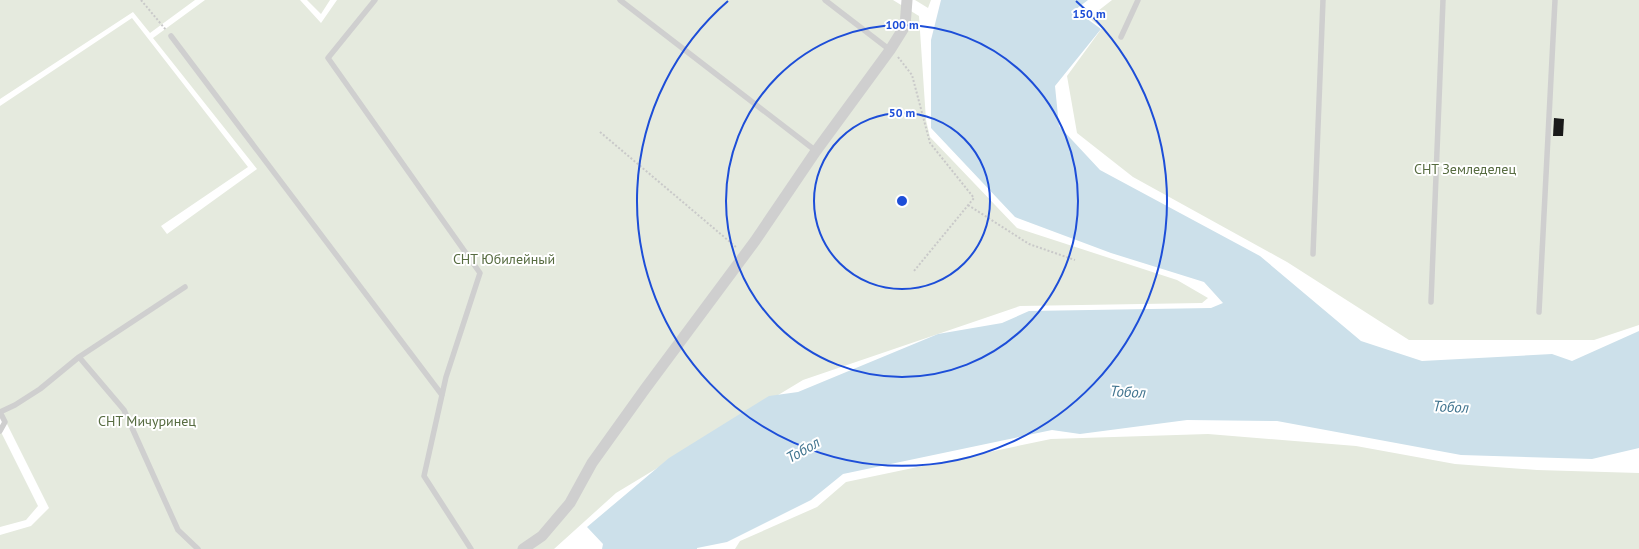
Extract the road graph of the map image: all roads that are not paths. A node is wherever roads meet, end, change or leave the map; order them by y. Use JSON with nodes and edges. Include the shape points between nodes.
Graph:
{"nodes":[{"id":1,"x":375,"y":0,"type":"edge"},
{"id":2,"x":620,"y":0,"type":"edge"},
{"id":3,"x":825,"y":0,"type":"edge"},
{"id":4,"x":907,"y":0,"type":"edge"},
{"id":5,"x":1138,"y":0,"type":"edge"},
{"id":6,"x":1323,"y":0,"type":"edge"},
{"id":7,"x":1443,"y":0,"type":"edge"},
{"id":8,"x":1555,"y":0,"type":"edge"},
{"id":9,"x":171,"y":36,"type":"road end"},
{"id":10,"x":1121,"y":37,"type":"dead end"},
{"id":11,"x":890,"y":49,"type":"junction"},
{"id":12,"x":816,"y":151,"type":"junction"},
{"id":13,"x":1313,"y":254,"type":"dead end"},
{"id":14,"x":185,"y":287,"type":"dead end"},
{"id":15,"x":1431,"y":302,"type":"dead end"},
{"id":16,"x":1539,"y":312,"type":"dead end"},
{"id":17,"x":79,"y":357,"type":"junction"},
{"id":18,"x":442,"y":395,"type":"junction"},
{"id":19,"x":0,"y":412,"type":"edge"},
{"id":20,"x":0,"y":432,"type":"edge"},
{"id":21,"x":198,"y":549,"type":"edge"},
{"id":22,"x":471,"y":549,"type":"edge"},
{"id":23,"x":523,"y":549,"type":"edge"}],
"edges":[{"from":1,"to":18,"type":"lane","via":[[328,58],[480,273]]},
{"from":2,"to":12,"type":"lane"},
{"from":3,"to":11,"type":"lane"},
{"from":4,"to":11,"type":"street","via":[[905,26]]},
{"from":5,"to":10,"type":"lane"},
{"from":6,"to":13,"type":"lane"},
{"from":7,"to":15,"type":"lane"},
{"from":8,"to":16,"type":"lane"},
{"from":9,"to":18,"type":"lane"},
{"from":11,"to":12,"type":"street"},
{"from":12,"to":23,"type":"street","via":[[745,254],[592,463],[570,503],[542,536]]},
{"from":14,"to":17,"type":"lane"},
{"from":17,"to":19,"type":"lane","via":[[40,389],[15,406]]},
{"from":17,"to":21,"type":"lane","via":[[124,410],[178,530]]},
{"from":18,"to":22,"type":"lane","via":[[424,476]]},
{"from":19,"to":20,"type":"lane","via":[[4,422]]}]}
